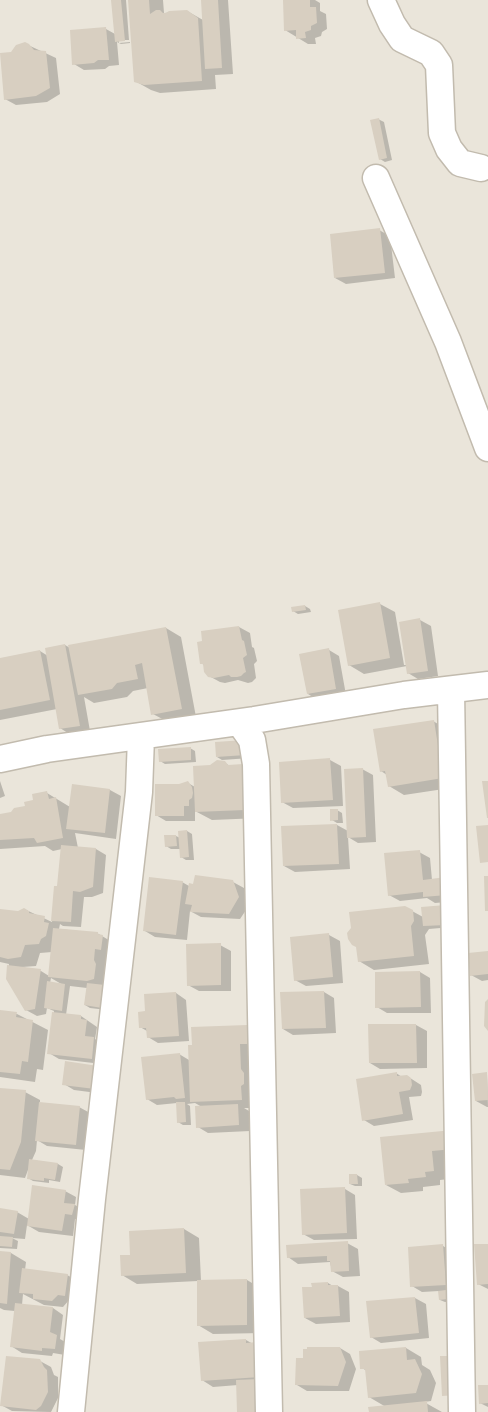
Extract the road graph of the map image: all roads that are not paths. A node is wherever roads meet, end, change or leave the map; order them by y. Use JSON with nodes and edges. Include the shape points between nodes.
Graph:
{"nodes":[{"id":1,"x":381,"y":0,"type":"edge"},
{"id":2,"x":481,"y":168,"type":"dead end"},
{"id":3,"x":376,"y":178,"type":"dead end"},
{"id":4,"x":488,"y":448,"type":"edge"},
{"id":5,"x":488,"y":685,"type":"edge"},
{"id":6,"x":451,"y":690,"type":"junction"},
{"id":7,"x":240,"y":722,"type":"junction"},
{"id":8,"x":141,"y":737,"type":"junction"},
{"id":9,"x":0,"y":759,"type":"edge"},
{"id":10,"x":71,"y":1412,"type":"edge"},
{"id":11,"x":269,"y":1412,"type":"edge"},
{"id":12,"x":462,"y":1412,"type":"edge"}],
"edges":[{"from":1,"to":2,"type":"street","via":[[402,39],[432,53],[439,65],[442,133],[449,149],[460,163]]},
{"from":3,"to":4,"type":"street","via":[[448,342]]},
{"from":5,"to":6,"type":"street"},
{"from":6,"to":7,"type":"street"},
{"from":6,"to":12,"type":"street"},
{"from":7,"to":8,"type":"street"},
{"from":7,"to":11,"type":"street","via":[[252,740],[256,764]]},
{"from":8,"to":9,"type":"street","via":[[47,749]]},
{"from":8,"to":10,"type":"street","via":[[139,792]]}]}
